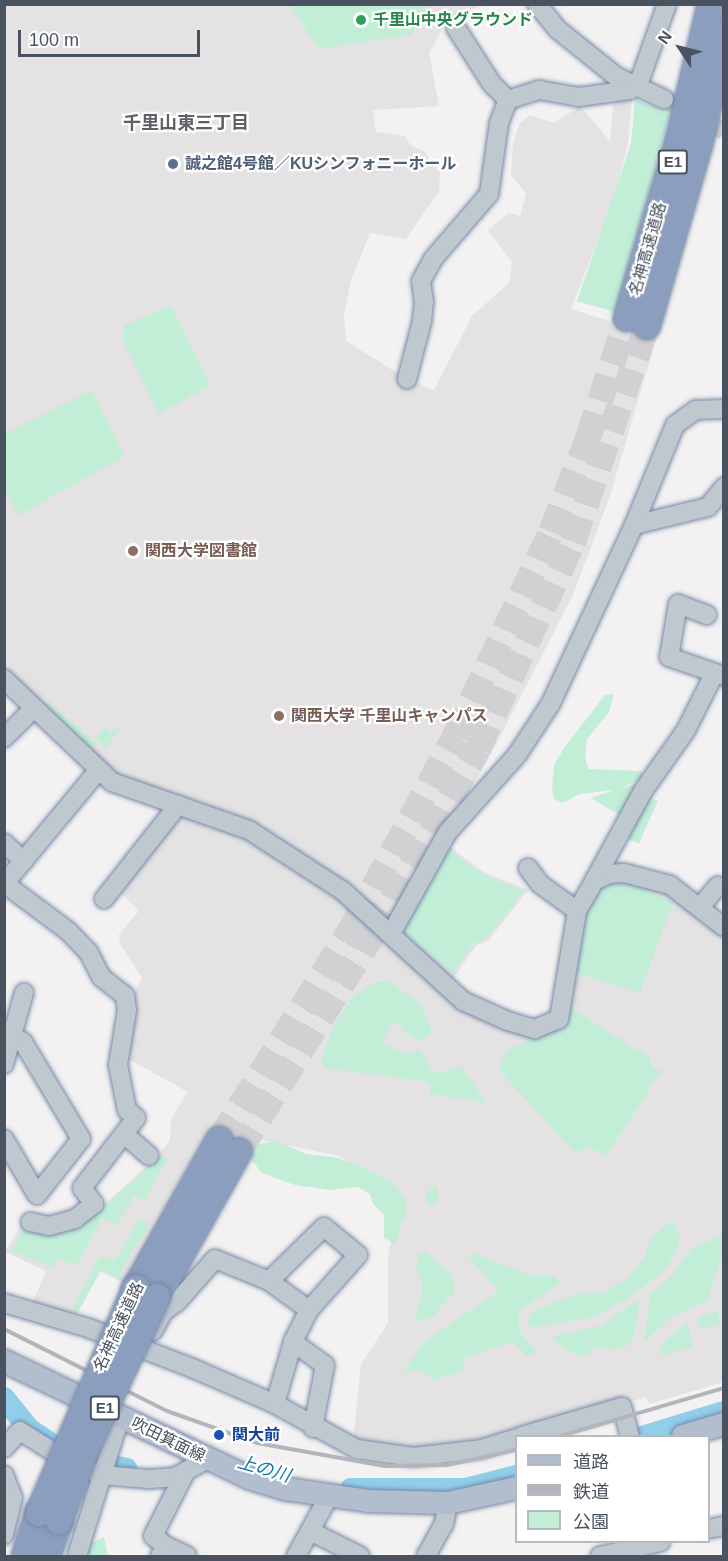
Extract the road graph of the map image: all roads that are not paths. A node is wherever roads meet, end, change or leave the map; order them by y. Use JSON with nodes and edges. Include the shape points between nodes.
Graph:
{"nodes":[{"id":1,"x":537,"y":4,"type":"edge"},
{"id":2,"x":667,"y":4,"type":"edge"},
{"id":3,"x":711,"y":4,"type":"edge"},
{"id":4,"x":456,"y":28,"type":"dead end"},
{"id":5,"x":723,"y":35,"type":"edge"},
{"id":6,"x":638,"y":85,"type":"junction"},
{"id":7,"x":664,"y":99,"type":"tunnel mouth"},
{"id":8,"x":508,"y":100,"type":"junction"},
{"id":9,"x":407,"y":379,"type":"dead end"},
{"id":10,"x":723,"y":409,"type":"edge"},
{"id":11,"x":723,"y":487,"type":"edge"},
{"id":12,"x":634,"y":525,"type":"junction"},
{"id":13,"x":707,"y":615,"type":"dead end"},
{"id":14,"x":719,"y":675,"type":"edge"},
{"id":15,"x":4,"y":679,"type":"edge"},
{"id":16,"x":34,"y":708,"type":"junction"},
{"id":17,"x":4,"y":738,"type":"edge"},
{"id":18,"x":97,"y":772,"type":"junction"},
{"id":19,"x":178,"y":805,"type":"junction"},
{"id":20,"x":4,"y":843,"type":"edge"},
{"id":21,"x":24,"y":861,"type":"junction"},
{"id":22,"x":528,"y":868,"type":"dead end"},
{"id":23,"x":594,"y":881,"type":"junction"},
{"id":24,"x":5,"y":884,"type":"edge"},
{"id":25,"x":718,"y":886,"type":"dead end"},
{"id":26,"x":104,"y":899,"type":"dead end"},
{"id":27,"x":701,"y":906,"type":"junction"},
{"id":28,"x":577,"y":911,"type":"junction"},
{"id":29,"x":723,"y":927,"type":"edge"},
{"id":30,"x":392,"y":932,"type":"junction"},
{"id":31,"x":24,"y":993,"type":"dead end"},
{"id":32,"x":9,"y":1033,"type":"edge"},
{"id":33,"x":4,"y":1064,"type":"edge"},
{"id":34,"x":124,"y":1134,"type":"junction"},
{"id":35,"x":4,"y":1139,"type":"edge"},
{"id":36,"x":229,"y":1145,"type":"tunnel mouth"},
{"id":37,"x":149,"y":1156,"type":"dead end"},
{"id":38,"x":37,"y":1195,"type":"junction"},
{"id":39,"x":269,"y":1281,"type":"junction"},
{"id":40,"x":4,"y":1303,"type":"edge"},
{"id":41,"x":309,"y":1310,"type":"junction"},
{"id":42,"x":293,"y":1342,"type":"junction"},
{"id":43,"x":144,"y":1348,"type":"junction"},
{"id":44,"x":4,"y":1360,"type":"edge"},
{"id":45,"x":274,"y":1404,"type":"junction"},
{"id":46,"x":120,"y":1417,"type":"junction"},
{"id":47,"x":723,"y":1424,"type":"edge"},
{"id":48,"x":314,"y":1428,"type":"junction"},
{"id":49,"x":630,"y":1434,"type":"edge"},
{"id":50,"x":529,"y":1435,"type":"edge"},
{"id":51,"x":689,"y":1435,"type":"edge"},
{"id":52,"x":515,"y":1438,"type":"edge"},
{"id":53,"x":7,"y":1444,"type":"edge"},
{"id":54,"x":197,"y":1461,"type":"junction"},
{"id":55,"x":104,"y":1468,"type":"junction"},
{"id":56,"x":5,"y":1479,"type":"edge"},
{"id":57,"x":515,"y":1488,"type":"edge"},
{"id":58,"x":328,"y":1498,"type":"junction"},
{"id":59,"x":448,"y":1503,"type":"junction"},
{"id":60,"x":49,"y":1517,"type":"junction"},
{"id":61,"x":310,"y":1531,"type":"junction"},
{"id":62,"x":4,"y":1535,"type":"edge"},
{"id":63,"x":654,"y":1543,"type":"edge"},
{"id":64,"x":163,"y":1551,"type":"edge"},
{"id":65,"x":25,"y":1557,"type":"edge"},
{"id":66,"x":47,"y":1557,"type":"edge"},
{"id":67,"x":77,"y":1557,"type":"edge"},
{"id":68,"x":187,"y":1557,"type":"edge"},
{"id":69,"x":296,"y":1557,"type":"edge"},
{"id":70,"x":360,"y":1557,"type":"edge"},
{"id":71,"x":426,"y":1557,"type":"edge"},
{"id":72,"x":600,"y":1557,"type":"edge"}],
"edges":[{"from":1,"to":6,"type":"street","via":[[557,28],[617,77]]},
{"from":2,"to":6,"type":"street"},
{"from":3,"to":5,"type":"highway","name":"名神高速道路","number":"E1","via":[[637,322],[699,145]]},
{"from":4,"to":8,"type":"street","via":[[492,84]]},
{"from":6,"to":7,"type":"street"},
{"from":6,"to":8,"type":"street","via":[[630,90],[579,97],[539,90]]},
{"from":8,"to":9,"type":"street","via":[[499,123],[489,194],[438,252],[421,281],[422,321]]},
{"from":10,"to":12,"type":"street","via":[[696,410],[675,425]]},
{"from":11,"to":12,"type":"street","via":[[708,507]]},
{"from":12,"to":30,"type":"street","via":[[551,703],[517,755],[447,832]]},
{"from":13,"to":14,"type":"street","via":[[678,604],[669,657]]},
{"from":14,"to":23,"type":"street","via":[[644,791]]},
{"from":15,"to":16,"type":"street"},
{"from":16,"to":17,"type":"street"},
{"from":16,"to":18,"type":"street"},
{"from":18,"to":19,"type":"street","via":[[126,789]]},
{"from":18,"to":21,"type":"street"},
{"from":19,"to":26,"type":"street"},
{"from":19,"to":30,"type":"street","via":[[249,830],[343,891]]},
{"from":20,"to":21,"type":"street"},
{"from":21,"to":24,"type":"street"},
{"from":22,"to":28,"type":"street","via":[[540,884]]},
{"from":23,"to":27,"type":"street","via":[[624,873],[670,885]]},
{"from":23,"to":28,"type":"street"},
{"from":24,"to":34,"type":"street","via":[[68,931],[89,952],[101,977],[125,996],[127,1011],[118,1065],[127,1110],[136,1118]]},
{"from":25,"to":27,"type":"street"},
{"from":27,"to":29,"type":"street"},
{"from":28,"to":30,"type":"street","via":[[559,1019],[535,1029],[463,1001]]},
{"from":31,"to":32,"type":"street"},
{"from":32,"to":33,"type":"street"},
{"from":32,"to":38,"type":"street","via":[[23,1042],[81,1139]]},
{"from":34,"to":37,"type":"street"},
{"from":34,"to":38,"type":"street","via":[[82,1188],[94,1204],[75,1219],[50,1226],[28,1217]]},
{"from":35,"to":38,"type":"street"},
{"from":36,"to":60,"type":"highway","name":"名神高速道路","number":"E1","bridge":true,"via":[[146,1292]]},
{"from":39,"to":41,"type":"street"},
{"from":39,"to":41,"type":"street","via":[[324,1227],[358,1255]]},
{"from":39,"to":43,"type":"street","via":[[215,1259],[163,1312]]},
{"from":40,"to":43,"type":"street"},
{"from":41,"to":42,"type":"street"},
{"from":42,"to":45,"type":"street"},
{"from":42,"to":48,"type":"street","via":[[326,1365]]},
{"from":43,"to":45,"type":"street"},
{"from":44,"to":46,"type":"main road","name":"吹田箕面線"},
{"from":45,"to":48,"type":"street"},
{"from":46,"to":54,"type":"main road","name":"吹田箕面線"},
{"from":46,"to":55,"type":"street"},
{"from":47,"to":51,"type":"main road"},
{"from":48,"to":52,"type":"street","via":[[346,1446],[413,1457],[481,1449]]},
{"from":49,"to":50,"type":"street","via":[[622,1407]]},
{"from":53,"to":55,"type":"street","via":[[20,1431],[71,1463]]},
{"from":54,"to":55,"type":"street","via":[[149,1479]]},
{"from":54,"to":58,"type":"main road","name":"吹田箕面線"},
{"from":54,"to":64,"type":"street","via":[[153,1536]]},
{"from":55,"to":67,"type":"street"},
{"from":56,"to":62,"type":"street","via":[[13,1498]]},
{"from":57,"to":59,"type":"main road","name":"吹田箕面線"},
{"from":58,"to":59,"type":"main road","name":"吹田箕面線"},
{"from":58,"to":61,"type":"street"},
{"from":59,"to":71,"type":"street","via":[[444,1524]]},
{"from":60,"to":65,"type":"highway","name":"名神高速道路","number":"E1"},
{"from":60,"to":66,"type":"highway","name":"名神高速道路","number":"E1"},
{"from":61,"to":69,"type":"street"},
{"from":61,"to":70,"type":"street"},
{"from":63,"to":72,"type":"street"},
{"from":64,"to":68,"type":"street"}]}
